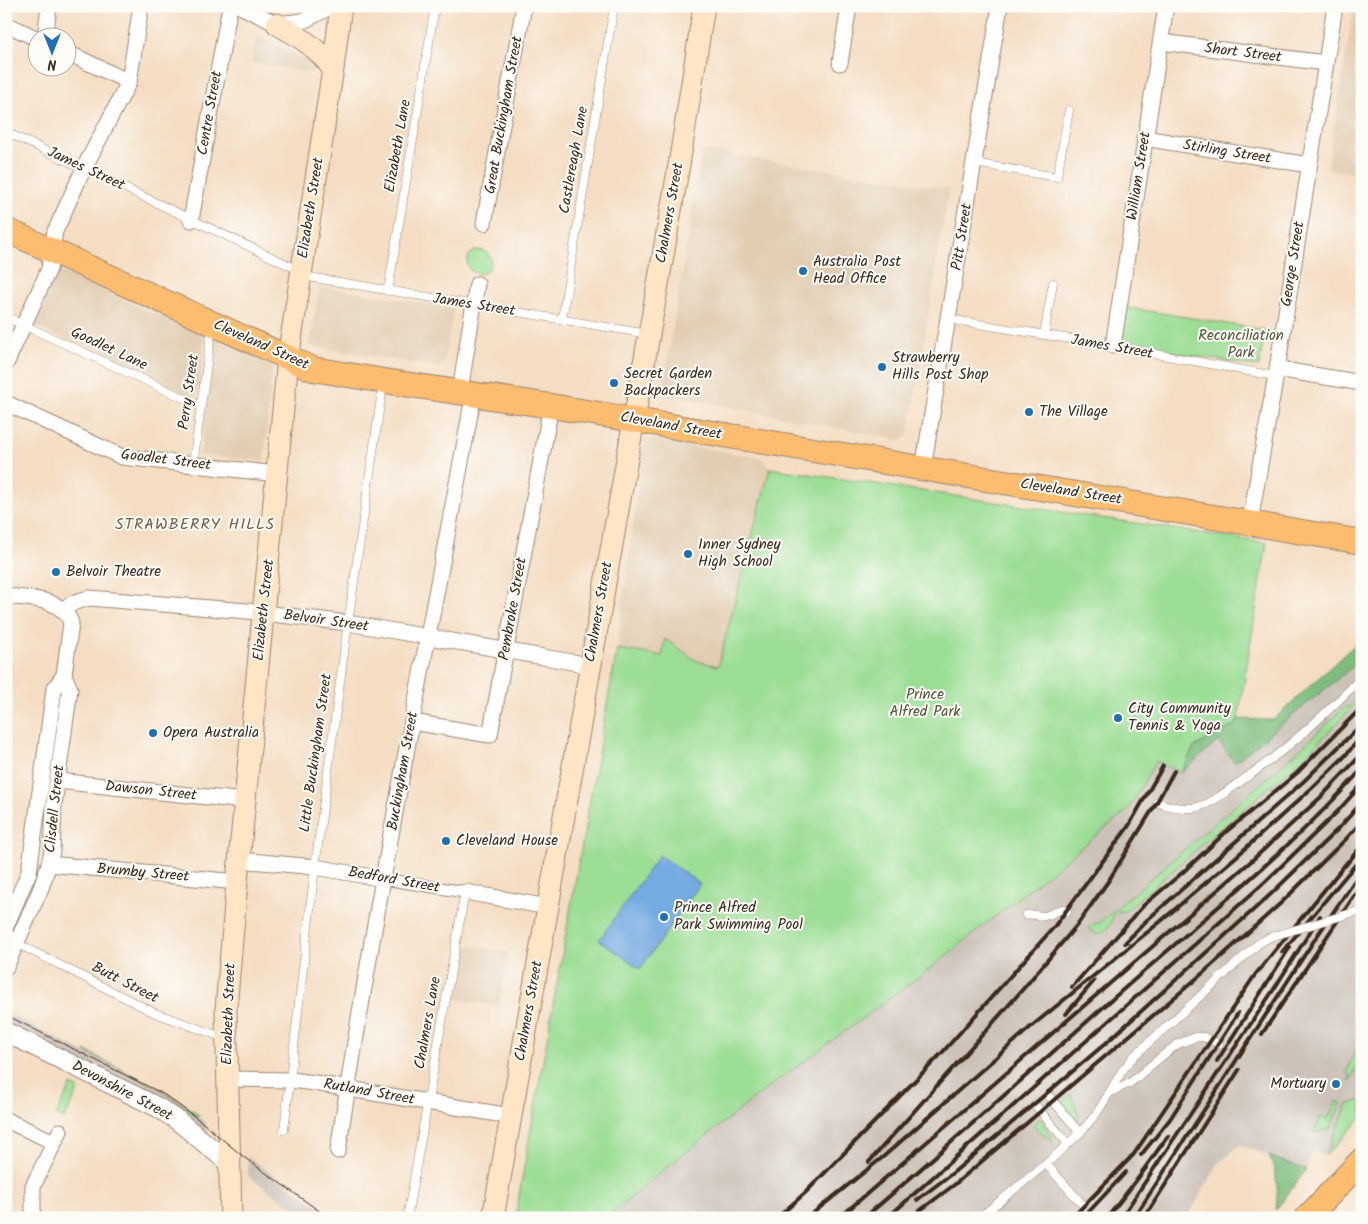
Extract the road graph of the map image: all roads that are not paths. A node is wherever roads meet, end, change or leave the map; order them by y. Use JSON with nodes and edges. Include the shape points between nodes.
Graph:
{"nodes":[{"id":1,"x":50,"y":6,"type":"edge"},
{"id":2,"x":140,"y":6,"type":"edge"},
{"id":3,"x":230,"y":6,"type":"edge"},
{"id":4,"x":240,"y":6,"type":"edge"},
{"id":5,"x":332,"y":6,"type":"edge"},
{"id":6,"x":340,"y":6,"type":"edge"},
{"id":7,"x":435,"y":6,"type":"edge"},
{"id":8,"x":524,"y":6,"type":"edge"},
{"id":9,"x":614,"y":6,"type":"edge"},
{"id":10,"x":704,"y":6,"type":"edge"},
{"id":11,"x":849,"y":6,"type":"edge"},
{"id":12,"x":1000,"y":6,"type":"edge"},
{"id":13,"x":1166,"y":6,"type":"edge"},
{"id":14,"x":1335,"y":6,"type":"edge"},
{"id":15,"x":6,"y":24,"type":"edge"},
{"id":16,"x":277,"y":24,"type":"junction"},
{"id":17,"x":47,"y":28,"type":"edge"},
{"id":18,"x":28,"y":34,"type":"edge"},
{"id":19,"x":1161,"y":42,"type":"junction"},
{"id":20,"x":78,"y":58,"type":"edge"},
{"id":21,"x":840,"y":64,"type":"dead end"},
{"id":22,"x":1326,"y":64,"type":"junction"},
{"id":23,"x":333,"y":69,"type":"junction"},
{"id":24,"x":129,"y":82,"type":"junction"},
{"id":25,"x":1069,"y":110,"type":"dead end"},
{"id":26,"x":6,"y":132,"type":"edge"},
{"id":27,"x":1144,"y":138,"type":"junction"},
{"id":28,"x":974,"y":163,"type":"junction"},
{"id":29,"x":1309,"y":165,"type":"junction"},
{"id":30,"x":84,"y":168,"type":"junction"},
{"id":31,"x":191,"y":220,"type":"junction"},
{"id":32,"x":484,"y":223,"type":"dead end"},
{"id":33,"x":6,"y":230,"type":"edge"},
{"id":34,"x":52,"y":250,"type":"junction"},
{"id":35,"x":300,"y":274,"type":"junction"},
{"id":36,"x":477,"y":284,"type":"dead end"},
{"id":37,"x":1053,"y":284,"type":"dead end"},
{"id":38,"x":388,"y":291,"type":"junction"},
{"id":39,"x":473,"y":304,"type":"junction"},
{"id":40,"x":6,"y":317,"type":"edge"},
{"id":41,"x":562,"y":319,"type":"junction"},
{"id":42,"x":948,"y":320,"type":"junction"},
{"id":43,"x":213,"y":323,"type":"junction"},
{"id":44,"x":24,"y":325,"type":"junction"},
{"id":45,"x":648,"y":334,"type":"junction"},
{"id":46,"x":1044,"y":335,"type":"junction"},
{"id":47,"x":1113,"y":346,"type":"junction"},
{"id":48,"x":288,"y":358,"type":"junction"},
{"id":49,"x":6,"y":364,"type":"edge"},
{"id":50,"x":1276,"y":373,"type":"junction"},
{"id":51,"x":384,"y":381,"type":"junction"},
{"id":52,"x":1362,"y":383,"type":"edge"},
{"id":53,"x":467,"y":392,"type":"junction"},
{"id":54,"x":6,"y":403,"type":"edge"},
{"id":55,"x":201,"y":406,"type":"junction"},
{"id":56,"x":551,"y":406,"type":"junction"},
{"id":57,"x":634,"y":420,"type":"junction"},
{"id":58,"x":193,"y":464,"type":"junction"},
{"id":59,"x":923,"y":468,"type":"junction"},
{"id":60,"x":277,"y":474,"type":"junction"},
{"id":61,"x":1250,"y":522,"type":"junction"},
{"id":62,"x":1361,"y":540,"type":"edge"},
{"id":63,"x":6,"y":596,"type":"edge"},
{"id":64,"x":62,"y":610,"type":"junction"},
{"id":65,"x":264,"y":613,"type":"junction"},
{"id":66,"x":348,"y":623,"type":"junction"},
{"id":67,"x":427,"y":637,"type":"junction"},
{"id":68,"x":506,"y":651,"type":"junction"},
{"id":69,"x":590,"y":667,"type":"junction"},
{"id":70,"x":64,"y":675,"type":"junction"},
{"id":71,"x":1362,"y":677,"type":"edge"},
{"id":72,"x":412,"y":722,"type":"junction"},
{"id":73,"x":58,"y":782,"type":"junction"},
{"id":74,"x":245,"y":801,"type":"junction"},
{"id":75,"x":1157,"y":802,"type":"dead end"},
{"id":76,"x":240,"y":860,"type":"junction"},
{"id":77,"x":49,"y":864,"type":"junction"},
{"id":78,"x":315,"y":867,"type":"junction"},
{"id":79,"x":384,"y":878,"type":"junction"},
{"id":80,"x":237,"y":882,"type":"junction"},
{"id":81,"x":465,"y":892,"type":"junction"},
{"id":82,"x":548,"y":907,"type":"junction"},
{"id":83,"x":1362,"y":910,"type":"edge"},
{"id":84,"x":1067,"y":912,"type":"dead end"},
{"id":85,"x":1026,"y":914,"type":"dead end"},
{"id":86,"x":6,"y":926,"type":"edge"},
{"id":87,"x":16,"y":943,"type":"junction"},
{"id":88,"x":6,"y":967,"type":"edge"},
{"id":89,"x":6,"y":1032,"type":"edge"},
{"id":90,"x":225,"y":1038,"type":"junction"},
{"id":91,"x":1219,"y":1044,"type":"dead end"},
{"id":92,"x":227,"y":1079,"type":"junction"},
{"id":93,"x":291,"y":1080,"type":"junction"},
{"id":94,"x":348,"y":1089,"type":"junction"},
{"id":95,"x":1109,"y":1093,"type":"junction"},
{"id":96,"x":1048,"y":1095,"type":"dead end"},
{"id":97,"x":428,"y":1102,"type":"junction"},
{"id":98,"x":1035,"y":1105,"type":"dead end"},
{"id":99,"x":510,"y":1116,"type":"junction"},
{"id":100,"x":6,"y":1120,"type":"edge"},
{"id":101,"x":284,"y":1130,"type":"dead end"},
{"id":102,"x":1080,"y":1133,"type":"junction"},
{"id":103,"x":1068,"y":1144,"type":"junction"},
{"id":104,"x":338,"y":1151,"type":"dead end"},
{"id":105,"x":1362,"y":1160,"type":"edge"},
{"id":106,"x":229,"y":1163,"type":"junction"},
{"id":107,"x":1046,"y":1164,"type":"junction"},
{"id":108,"x":1084,"y":1206,"type":"dead end"},
{"id":109,"x":33,"y":1218,"type":"edge"},
{"id":110,"x":231,"y":1218,"type":"edge"},
{"id":111,"x":407,"y":1218,"type":"edge"},
{"id":112,"x":493,"y":1218,"type":"edge"},
{"id":113,"x":980,"y":1218,"type":"edge"},
{"id":114,"x":1307,"y":1218,"type":"edge"}],
"edges":[{"from":1,"to":17,"type":"street"},
{"from":2,"to":24,"type":"street"},
{"from":3,"to":31,"type":"street","name":"Centre Street"},
{"from":4,"to":16,"type":"street"},
{"from":5,"to":16,"type":"street","via":[[303,21]]},
{"from":6,"to":23,"type":"main road","name":"Elizabeth Street"},
{"from":7,"to":38,"type":"lane","name":"Elizabeth Lane"},
{"from":8,"to":32,"type":"street","name":"Great Buckingham Street"},
{"from":9,"to":41,"type":"lane","name":"Castlereagh Lane"},
{"from":10,"to":45,"type":"main road","name":"Chalmers Street"},
{"from":11,"to":21,"type":"street"},
{"from":12,"to":28,"type":"street","name":"Pitt Street"},
{"from":13,"to":19,"type":"street","name":"William Street"},
{"from":14,"to":22,"type":"street","name":"George Street"},
{"from":15,"to":18,"type":"street"},
{"from":16,"to":23,"type":"main road","via":[[306,41]]},
{"from":19,"to":22,"type":"street","name":"Short Street"},
{"from":19,"to":27,"type":"street","name":"William Street"},
{"from":20,"to":24,"type":"street"},
{"from":22,"to":29,"type":"street","name":"George Street"},
{"from":23,"to":35,"type":"main road","name":"Elizabeth Street"},
{"from":24,"to":30,"type":"street"},
{"from":25,"to":28,"type":"lane","via":[[1057,177]]},
{"from":26,"to":30,"type":"lane","name":"James Street"},
{"from":27,"to":29,"type":"street","name":"Stirling Street"},
{"from":27,"to":47,"type":"street","name":"William Street"},
{"from":28,"to":42,"type":"street","name":"Pitt Street"},
{"from":29,"to":50,"type":"street","name":"George Street"},
{"from":30,"to":31,"type":"lane","name":"James Street"},
{"from":30,"to":34,"type":"street","via":[[55,230]]},
{"from":31,"to":35,"type":"lane","name":"James Street"},
{"from":33,"to":34,"type":"main road","name":"Cleveland Street"},
{"from":34,"to":43,"type":"main road","name":"Cleveland Street"},
{"from":34,"to":44,"type":"street","via":[[49,268]]},
{"from":35,"to":38,"type":"lane","name":"James Street"},
{"from":35,"to":48,"type":"main road","name":"Elizabeth Street"},
{"from":36,"to":39,"type":"street"},
{"from":37,"to":46,"type":"lane"},
{"from":38,"to":39,"type":"lane","name":"James Street"},
{"from":39,"to":41,"type":"lane","name":"James Street"},
{"from":39,"to":53,"type":"street"},
{"from":40,"to":44,"type":"lane","name":"Goodlet Lane"},
{"from":41,"to":45,"type":"lane","name":"James Street"},
{"from":42,"to":46,"type":"lane","name":"James Street"},
{"from":42,"to":59,"type":"street","name":"Pitt Street"},
{"from":43,"to":48,"type":"main road","name":"Cleveland Street"},
{"from":43,"to":55,"type":"lane","name":"Perry Street"},
{"from":44,"to":49,"type":"street"},
{"from":44,"to":55,"type":"lane","name":"Goodlet Lane"},
{"from":45,"to":57,"type":"main road","name":"Chalmers Street"},
{"from":46,"to":47,"type":"lane","name":"James Street"},
{"from":47,"to":50,"type":"lane","name":"James Street"},
{"from":48,"to":51,"type":"main road","name":"Cleveland Street","via":[[313,369]]},
{"from":48,"to":60,"type":"main road","name":"Elizabeth Street"},
{"from":50,"to":52,"type":"street","name":"James Street"},
{"from":50,"to":61,"type":"street","name":"George Street"},
{"from":51,"to":53,"type":"main road","name":"Cleveland Street"},
{"from":51,"to":66,"type":"lane","name":"Little Buckingham Street"},
{"from":53,"to":56,"type":"main road","name":"Cleveland Street"},
{"from":53,"to":67,"type":"street","name":"Buckingham Street"},
{"from":54,"to":58,"type":"street","name":"Goodlet Street","via":[[122,457]]},
{"from":55,"to":58,"type":"lane","name":"Perry Street"},
{"from":56,"to":57,"type":"main road","name":"Cleveland Street"},
{"from":56,"to":68,"type":"street","name":"Pembroke Street"},
{"from":57,"to":59,"type":"main road","name":"Cleveland Street"},
{"from":57,"to":69,"type":"main road","name":"Chalmers Street"},
{"from":58,"to":60,"type":"street","name":"Goodlet Street"},
{"from":59,"to":61,"type":"main road","name":"Cleveland Street"},
{"from":60,"to":65,"type":"main road","name":"Elizabeth Street"},
{"from":61,"to":62,"type":"main road","name":"Cleveland Street"},
{"from":63,"to":64,"type":"street","via":[[50,602]]},
{"from":64,"to":65,"type":"street","name":"Belvoir Street","via":[[89,598]]},
{"from":64,"to":70,"type":"street","name":"Clisdell Street","via":[[70,622]]},
{"from":65,"to":66,"type":"street","name":"Belvoir Street"},
{"from":65,"to":74,"type":"main road","name":"Elizabeth Street"},
{"from":66,"to":67,"type":"street","name":"Belvoir Street"},
{"from":66,"to":78,"type":"lane","name":"Little Buckingham Street"},
{"from":67,"to":68,"type":"street","name":"Belvoir Street"},
{"from":67,"to":72,"type":"street","name":"Buckingham Street"},
{"from":68,"to":69,"type":"street","name":"Belvoir Street"},
{"from":68,"to":72,"type":"street","name":"Pembroke Street","via":[[490,735]]},
{"from":69,"to":82,"type":"main road","name":"Chalmers Street"},
{"from":70,"to":73,"type":"street","name":"Clisdell Street","via":[[70,689]]},
{"from":70,"to":86,"type":"street","name":"Clisdell Street","via":[[54,689],[29,872]]},
{"from":71,"to":75,"type":"lane","via":[[1266,765],[1210,803],[1184,809]]},
{"from":72,"to":79,"type":"street","name":"Buckingham Street"},
{"from":73,"to":74,"type":"street","name":"Dawson Street"},
{"from":73,"to":77,"type":"street","name":"Clisdell Street"},
{"from":74,"to":76,"type":"main road","name":"Elizabeth Street"},
{"from":76,"to":78,"type":"street","name":"Bedford Street"},
{"from":76,"to":80,"type":"main road","name":"Elizabeth Street"},
{"from":77,"to":80,"type":"street","name":"Brumby Street"},
{"from":77,"to":87,"type":"street","name":"Clisdell Street"},
{"from":78,"to":79,"type":"street","name":"Bedford Street"},
{"from":78,"to":93,"type":"lane","name":"Little Buckingham Street"},
{"from":79,"to":81,"type":"street","name":"Bedford Street"},
{"from":79,"to":94,"type":"street","name":"Buckingham Street"},
{"from":80,"to":90,"type":"main road","name":"Elizabeth Street"},
{"from":81,"to":82,"type":"street","name":"Bedford Street"},
{"from":81,"to":97,"type":"lane","name":"Chalmers Lane"},
{"from":82,"to":99,"type":"main road","name":"Chalmers Street"},
{"from":83,"to":95,"type":"lane","bridge":true,"via":[[1270,936],[1258,944],[1134,1056]]},
{"from":84,"to":85,"type":"lane","via":[[1063,909],[1045,916]]},
{"from":87,"to":88,"type":"street","name":"Clisdell Street"},
{"from":87,"to":90,"type":"lane","name":"Butt Street","via":[[155,1013]]},
{"from":89,"to":106,"type":"street","name":"Devonshire Street","via":[[157,1107]]},
{"from":90,"to":92,"type":"main road","name":"Elizabeth Street"},
{"from":91,"to":95,"type":"lane","via":[[1196,1037],[1167,1052],[1130,1083]]},
{"from":92,"to":93,"type":"street","name":"Rutland Street"},
{"from":92,"to":106,"type":"main road","name":"Elizabeth Street"},
{"from":93,"to":94,"type":"street","name":"Rutland Street"},
{"from":93,"to":101,"type":"lane","name":"Little Buckingham Street"},
{"from":94,"to":97,"type":"street","name":"Rutland Street"},
{"from":94,"to":104,"type":"street","name":"Buckingham Street"},
{"from":95,"to":102,"type":"lane","via":[[1098,1113]]},
{"from":96,"to":102,"type":"lane"},
{"from":97,"to":99,"type":"street","name":"Rutland Street"},
{"from":97,"to":111,"type":"lane","name":"Chalmers Lane"},
{"from":98,"to":103,"type":"lane"},
{"from":99,"to":112,"type":"main road","name":"Chalmers Street"},
{"from":100,"to":109,"type":"street","via":[[57,1137],[33,1186]]},
{"from":102,"to":103,"type":"lane"},
{"from":103,"to":107,"type":"lane"},
{"from":105,"to":114,"type":"main road"},
{"from":106,"to":110,"type":"main road","name":"Elizabeth Street"},
{"from":107,"to":108,"type":"lane"},
{"from":107,"to":113,"type":"lane"}]}
